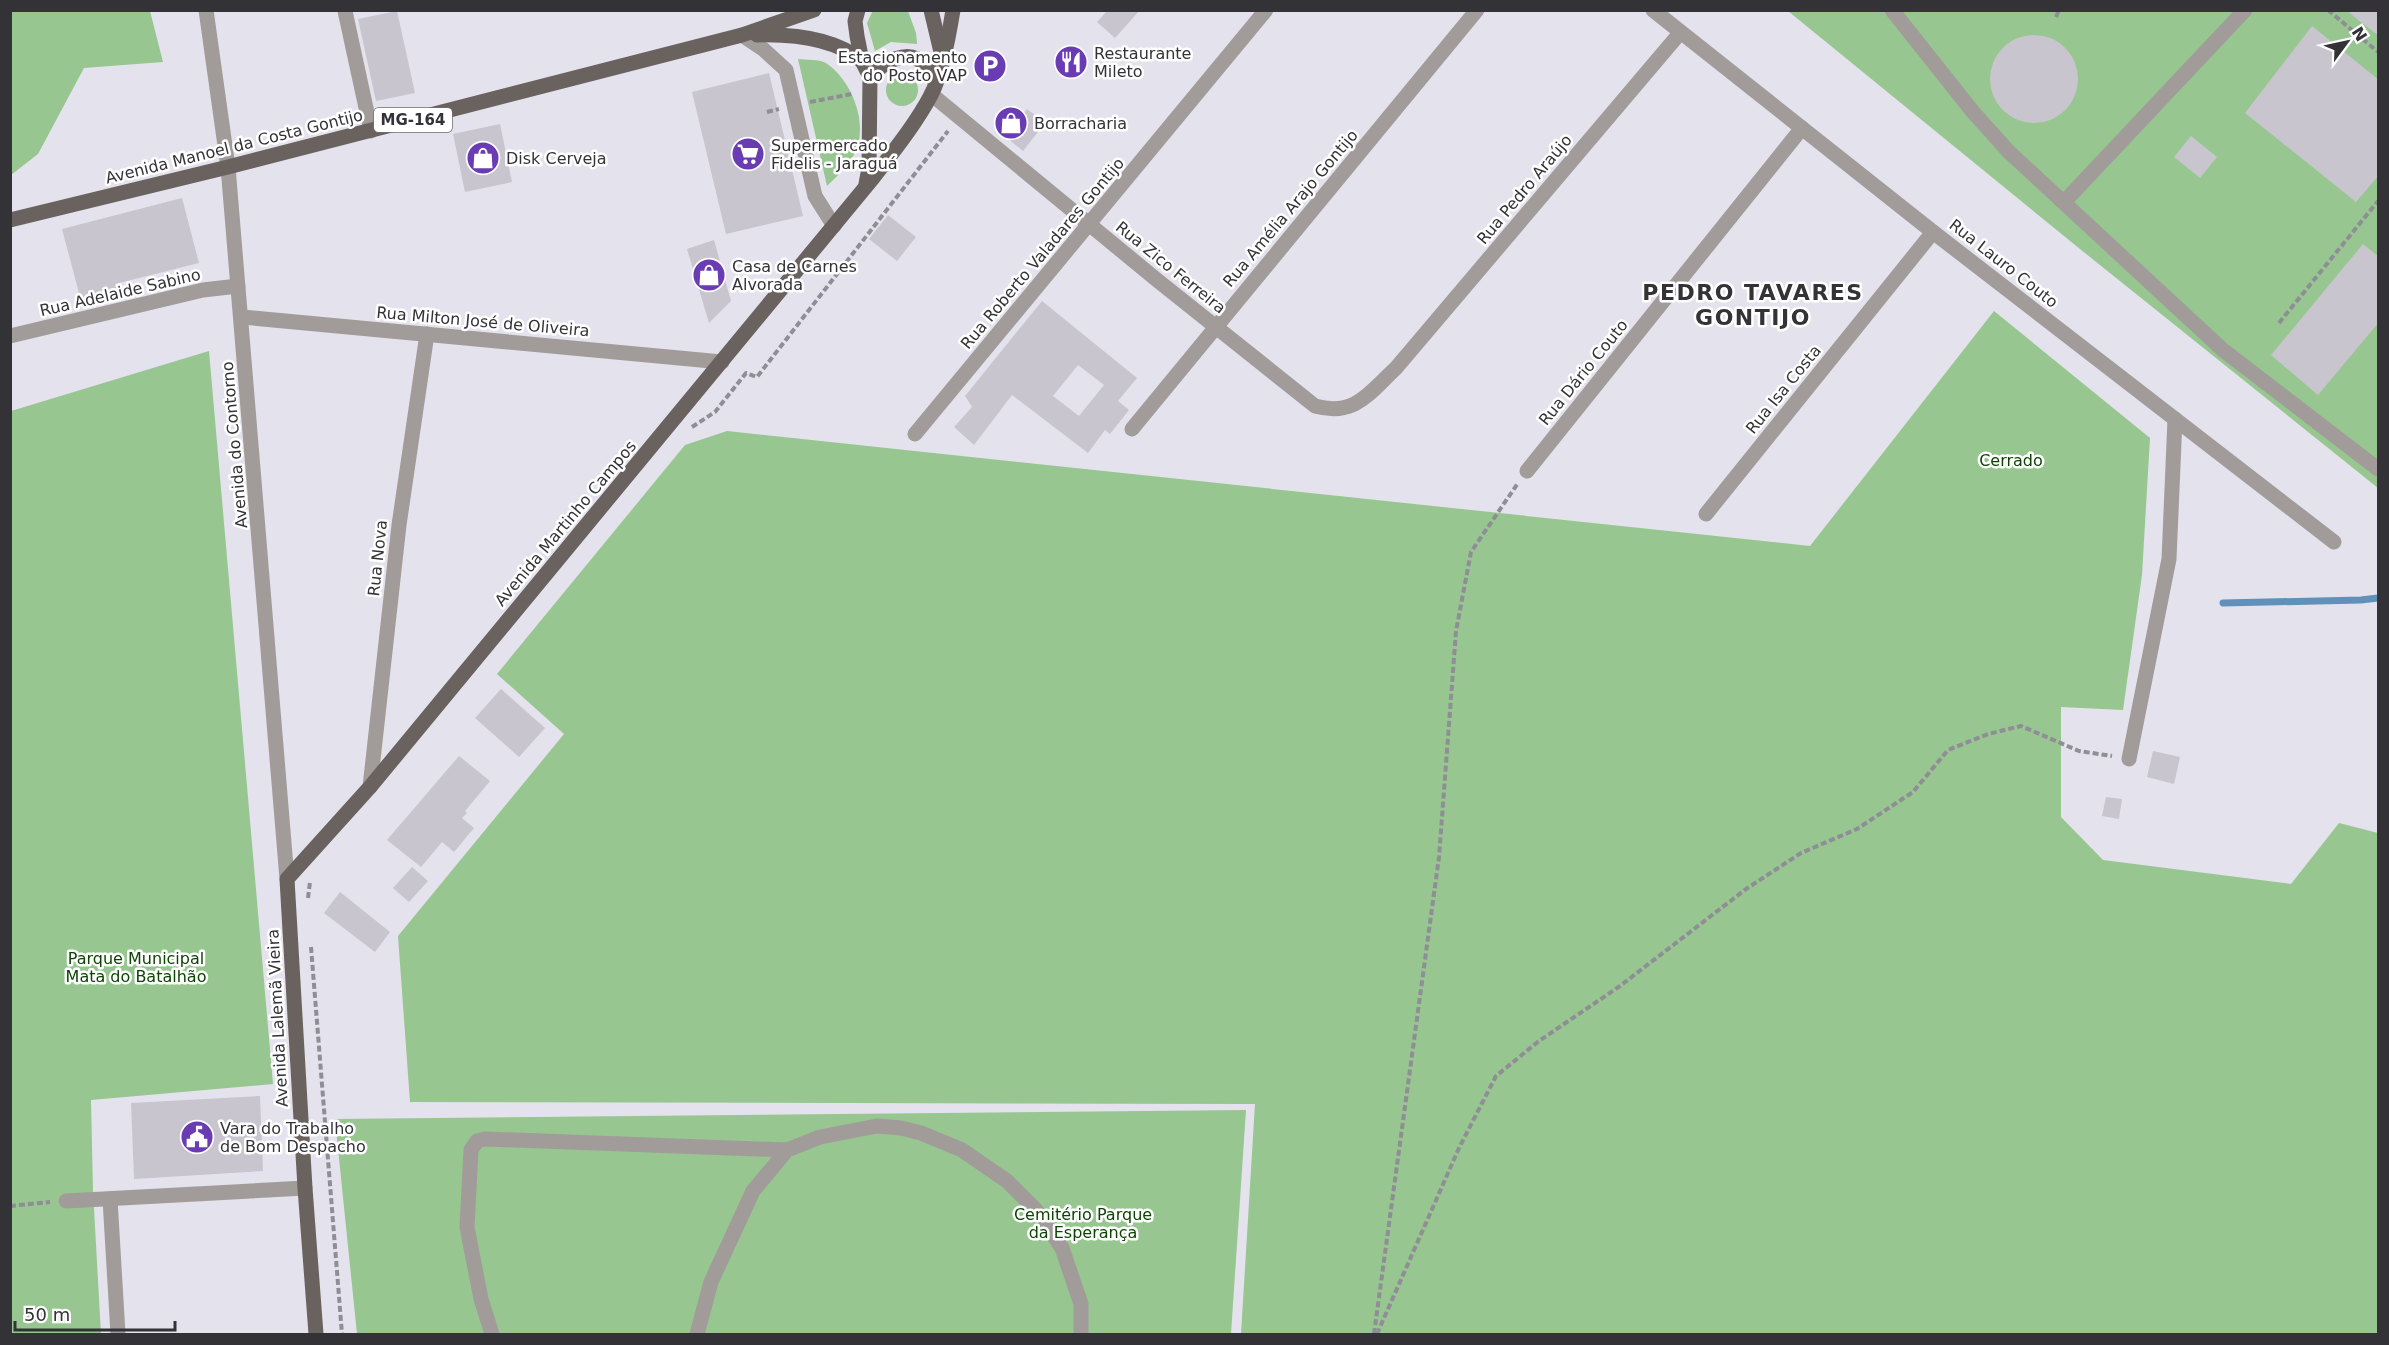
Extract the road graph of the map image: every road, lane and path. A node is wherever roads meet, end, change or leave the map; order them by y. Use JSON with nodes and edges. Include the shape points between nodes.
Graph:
{"nodes":[{"id":1,"x":206,"y":10,"type":"edge"},
{"id":2,"x":814,"y":10,"type":"edge"},
{"id":3,"x":858,"y":10,"type":"edge"},
{"id":4,"x":931,"y":10,"type":"edge"},
{"id":5,"x":953,"y":10,"type":"edge"},
{"id":6,"x":1266,"y":10,"type":"edge"},
{"id":7,"x":1477,"y":10,"type":"edge"},
{"id":8,"x":1653,"y":10,"type":"edge"},
{"id":9,"x":1892,"y":10,"type":"edge"},
{"id":10,"x":2059,"y":10,"type":"edge"},
{"id":11,"x":2245,"y":10,"type":"edge"},
{"id":12,"x":2328,"y":10,"type":"edge"},
{"id":13,"x":345,"y":11,"type":"edge"},
{"id":14,"x":2056,"y":17,"type":"dead end"},
{"id":15,"x":1680,"y":33,"type":"junction"},
{"id":16,"x":742,"y":35,"type":"junction"},
{"id":17,"x":2379,"y":52,"type":"edge"},
{"id":18,"x":942,"y":58,"type":"junction"},
{"id":19,"x":862,"y":61,"type":"junction"},
{"id":20,"x":870,"y":83,"type":"junction"},
{"id":21,"x":933,"y":88,"type":"junction"},
{"id":22,"x":946,"y":104,"type":"junction"},
{"id":23,"x":795,"y":105,"type":"junction"},
{"id":24,"x":767,"y":112,"type":"dead end"},
{"id":25,"x":1802,"y":128,"type":"junction"},
{"id":26,"x":371,"y":131,"type":"junction"},
{"id":27,"x":228,"y":167,"type":"junction"},
{"id":28,"x":865,"y":187,"type":"junction"},
{"id":29,"x":2379,"y":201,"type":"edge"},
{"id":30,"x":2064,"y":202,"type":"junction"},
{"id":31,"x":10,"y":220,"type":"edge"},
{"id":32,"x":1090,"y":223,"type":"junction"},
{"id":33,"x":834,"y":226,"type":"junction"},
{"id":34,"x":1933,"y":232,"type":"junction"},
{"id":35,"x":238,"y":286,"type":"junction"},
{"id":36,"x":242,"y":317,"type":"junction"},
{"id":37,"x":2279,"y":323,"type":"dead end"},
{"id":38,"x":1216,"y":326,"type":"junction"},
{"id":39,"x":427,"y":334,"type":"junction"},
{"id":40,"x":10,"y":336,"type":"edge"},
{"id":41,"x":722,"y":362,"type":"junction"},
{"id":42,"x":1396,"y":368,"type":"joint"},
{"id":43,"x":2175,"y":419,"type":"junction"},
{"id":44,"x":1132,"y":429,"type":"dead end"},
{"id":45,"x":687,"y":430,"type":"dead end"},
{"id":46,"x":915,"y":434,"type":"dead end"},
{"id":47,"x":2379,"y":469,"type":"edge"},
{"id":48,"x":1527,"y":471,"type":"joint"},
{"id":49,"x":1706,"y":514,"type":"dead end"},
{"id":50,"x":2334,"y":542,"type":"dead end"},
{"id":51,"x":2129,"y":759,"type":"joint"},
{"id":52,"x":370,"y":787,"type":"junction"},
{"id":53,"x":317,"y":874,"type":"dead end"},
{"id":54,"x":287,"y":879,"type":"junction"},
{"id":55,"x":308,"y":902,"type":"dead end"},
{"id":56,"x":310,"y":937,"type":"dead end"},
{"id":57,"x":787,"y":1150,"type":"junction"},
{"id":58,"x":305,"y":1188,"type":"junction"},
{"id":59,"x":110,"y":1199,"type":"junction"},
{"id":60,"x":66,"y":1201,"type":"joint"},
{"id":61,"x":10,"y":1206,"type":"edge"},
{"id":62,"x":118,"y":1335,"type":"edge"},
{"id":63,"x":316,"y":1335,"type":"edge"},
{"id":64,"x":342,"y":1335,"type":"edge"},
{"id":65,"x":492,"y":1335,"type":"edge"},
{"id":66,"x":698,"y":1335,"type":"edge"},
{"id":67,"x":1081,"y":1335,"type":"edge"},
{"id":68,"x":1376,"y":1335,"type":"edge"}],
"edges":[{"from":1,"to":27,"type":"street","name":"Avenida do Contorno"},
{"from":2,"to":16,"type":"main road","name":"Avenida Manoel da Costa Gontijo","number":"MG-164"},
{"from":3,"to":19,"type":"main road","via":[[855,21]]},
{"from":4,"to":18,"type":"main road"},
{"from":5,"to":18,"type":"main road","name":"Avenida Martinho Campos"},
{"from":6,"to":32,"type":"street","name":"Rua Roberto Valadares Gontijo"},
{"from":7,"to":38,"type":"street","name":"Rua Amélia Arajo Gontijo"},
{"from":8,"to":15,"type":"street","name":"Rua Lauro Couto"},
{"from":9,"to":30,"type":"street","via":[[1973,112],[2009,152]]},
{"from":10,"to":14,"type":"path"},
{"from":11,"to":30,"type":"street"},
{"from":12,"to":17,"type":"path"},
{"from":13,"to":26,"type":"street"},
{"from":15,"to":25,"type":"street","name":"Rua Lauro Couto"},
{"from":15,"to":42,"type":"street","name":"Rua Pedro Araújo"},
{"from":16,"to":19,"type":"main road","via":[[774,34],[819,41]]},
{"from":16,"to":23,"type":"street","via":[[786,70]]},
{"from":16,"to":26,"type":"main road","name":"Avenida Manoel da Costa Gontijo","number":"MG-164"},
{"from":18,"to":21,"type":"main road","name":"Avenida Martinho Campos"},
{"from":19,"to":20,"type":"main road"},
{"from":20,"to":21,"type":"main road","via":[[882,64],[892,59],[915,58],[925,65]]},
{"from":20,"to":23,"type":"path"},
{"from":20,"to":28,"type":"main road","via":[[869,168]]},
{"from":21,"to":22,"type":"street","name":"Rua Zico Ferreira"},
{"from":21,"to":28,"type":"main road","name":"Avenida Martinho Campos","via":[[903,138]]},
{"from":22,"to":32,"type":"street","name":"Rua Zico Ferreira"},
{"from":22,"to":45,"type":"path","via":[[948,131],[757,376],[746,373],[715,412]]},
{"from":23,"to":24,"type":"path"},
{"from":23,"to":33,"type":"street","via":[[815,196]]},
{"from":25,"to":34,"type":"street","name":"Rua Lauro Couto"},
{"from":25,"to":48,"type":"street","name":"Rua Dário Couto"},
{"from":26,"to":27,"type":"main road","name":"Avenida Manoel da Costa Gontijo","number":"MG-164"},
{"from":27,"to":31,"type":"main road","name":"Avenida Manoel da Costa Gontijo","number":"MG-164"},
{"from":27,"to":35,"type":"street","name":"Avenida do Contorno"},
{"from":28,"to":33,"type":"main road","name":"Avenida Martinho Campos"},
{"from":29,"to":37,"type":"path"},
{"from":30,"to":47,"type":"street","via":[[2223,350]]},
{"from":32,"to":38,"type":"street","name":"Rua Zico Ferreira"},
{"from":32,"to":46,"type":"street","name":"Rua Roberto Valadares Gontijo"},
{"from":33,"to":41,"type":"main road","name":"Avenida Martinho Campos"},
{"from":34,"to":43,"type":"street","name":"Rua Lauro Couto"},
{"from":34,"to":49,"type":"street","name":"Rua Isa Costa"},
{"from":35,"to":36,"type":"street","name":"Avenida do Contorno"},
{"from":35,"to":40,"type":"street","name":"Rua Adelaide Sabino","via":[[203,290]]},
{"from":36,"to":39,"type":"street","name":"Rua Milton José de Oliveira"},
{"from":36,"to":54,"type":"street","name":"Avenida do Contorno"},
{"from":38,"to":42,"type":"street","name":"Rua Zico Ferreira","via":[[1315,406],[1331,410],[1346,409],[1364,398]]},
{"from":38,"to":44,"type":"street","name":"Rua Amélia Arajo Gontijo"},
{"from":39,"to":41,"type":"street","name":"Rua Milton José de Oliveira"},
{"from":39,"to":52,"type":"street","name":"Rua Nova","via":[[399,525]]},
{"from":41,"to":52,"type":"main road","name":"Avenida Martinho Campos"},
{"from":43,"to":50,"type":"street","name":"Rua Lauro Couto"},
{"from":43,"to":51,"type":"street","via":[[2169,559]]},
{"from":48,"to":68,"type":"path","via":[[1471,552],[1456,631],[1439,857]]},
{"from":51,"to":68,"type":"path","via":[[2079,751],[2021,726],[1948,750],[1912,792],[1857,829],[1801,853],[1746,889],[1620,986],[1539,1041],[1496,1076],[1459,1148]]},
{"from":52,"to":54,"type":"main road","name":"Avenida Martinho Campos"},
{"from":53,"to":55,"type":"path","via":[[309,884]]},
{"from":54,"to":58,"type":"main road","name":"Avenida Lalemã Vieira"},
{"from":56,"to":64,"type":"path"},
{"from":57,"to":65,"type":"street","via":[[486,1139],[477,1142],[471,1150],[467,1227]]},
{"from":57,"to":66,"type":"street","via":[[753,1191],[711,1282]]},
{"from":57,"to":67,"type":"street","via":[[820,1137],[877,1126],[921,1133],[962,1150],[1007,1181],[1036,1210],[1062,1248],[1081,1304]]},
{"from":58,"to":59,"type":"street"},
{"from":58,"to":63,"type":"main road","name":"Avenida Lalemã Vieira"},
{"from":59,"to":60,"type":"street"},
{"from":59,"to":62,"type":"street"},
{"from":60,"to":61,"type":"path"}]}
